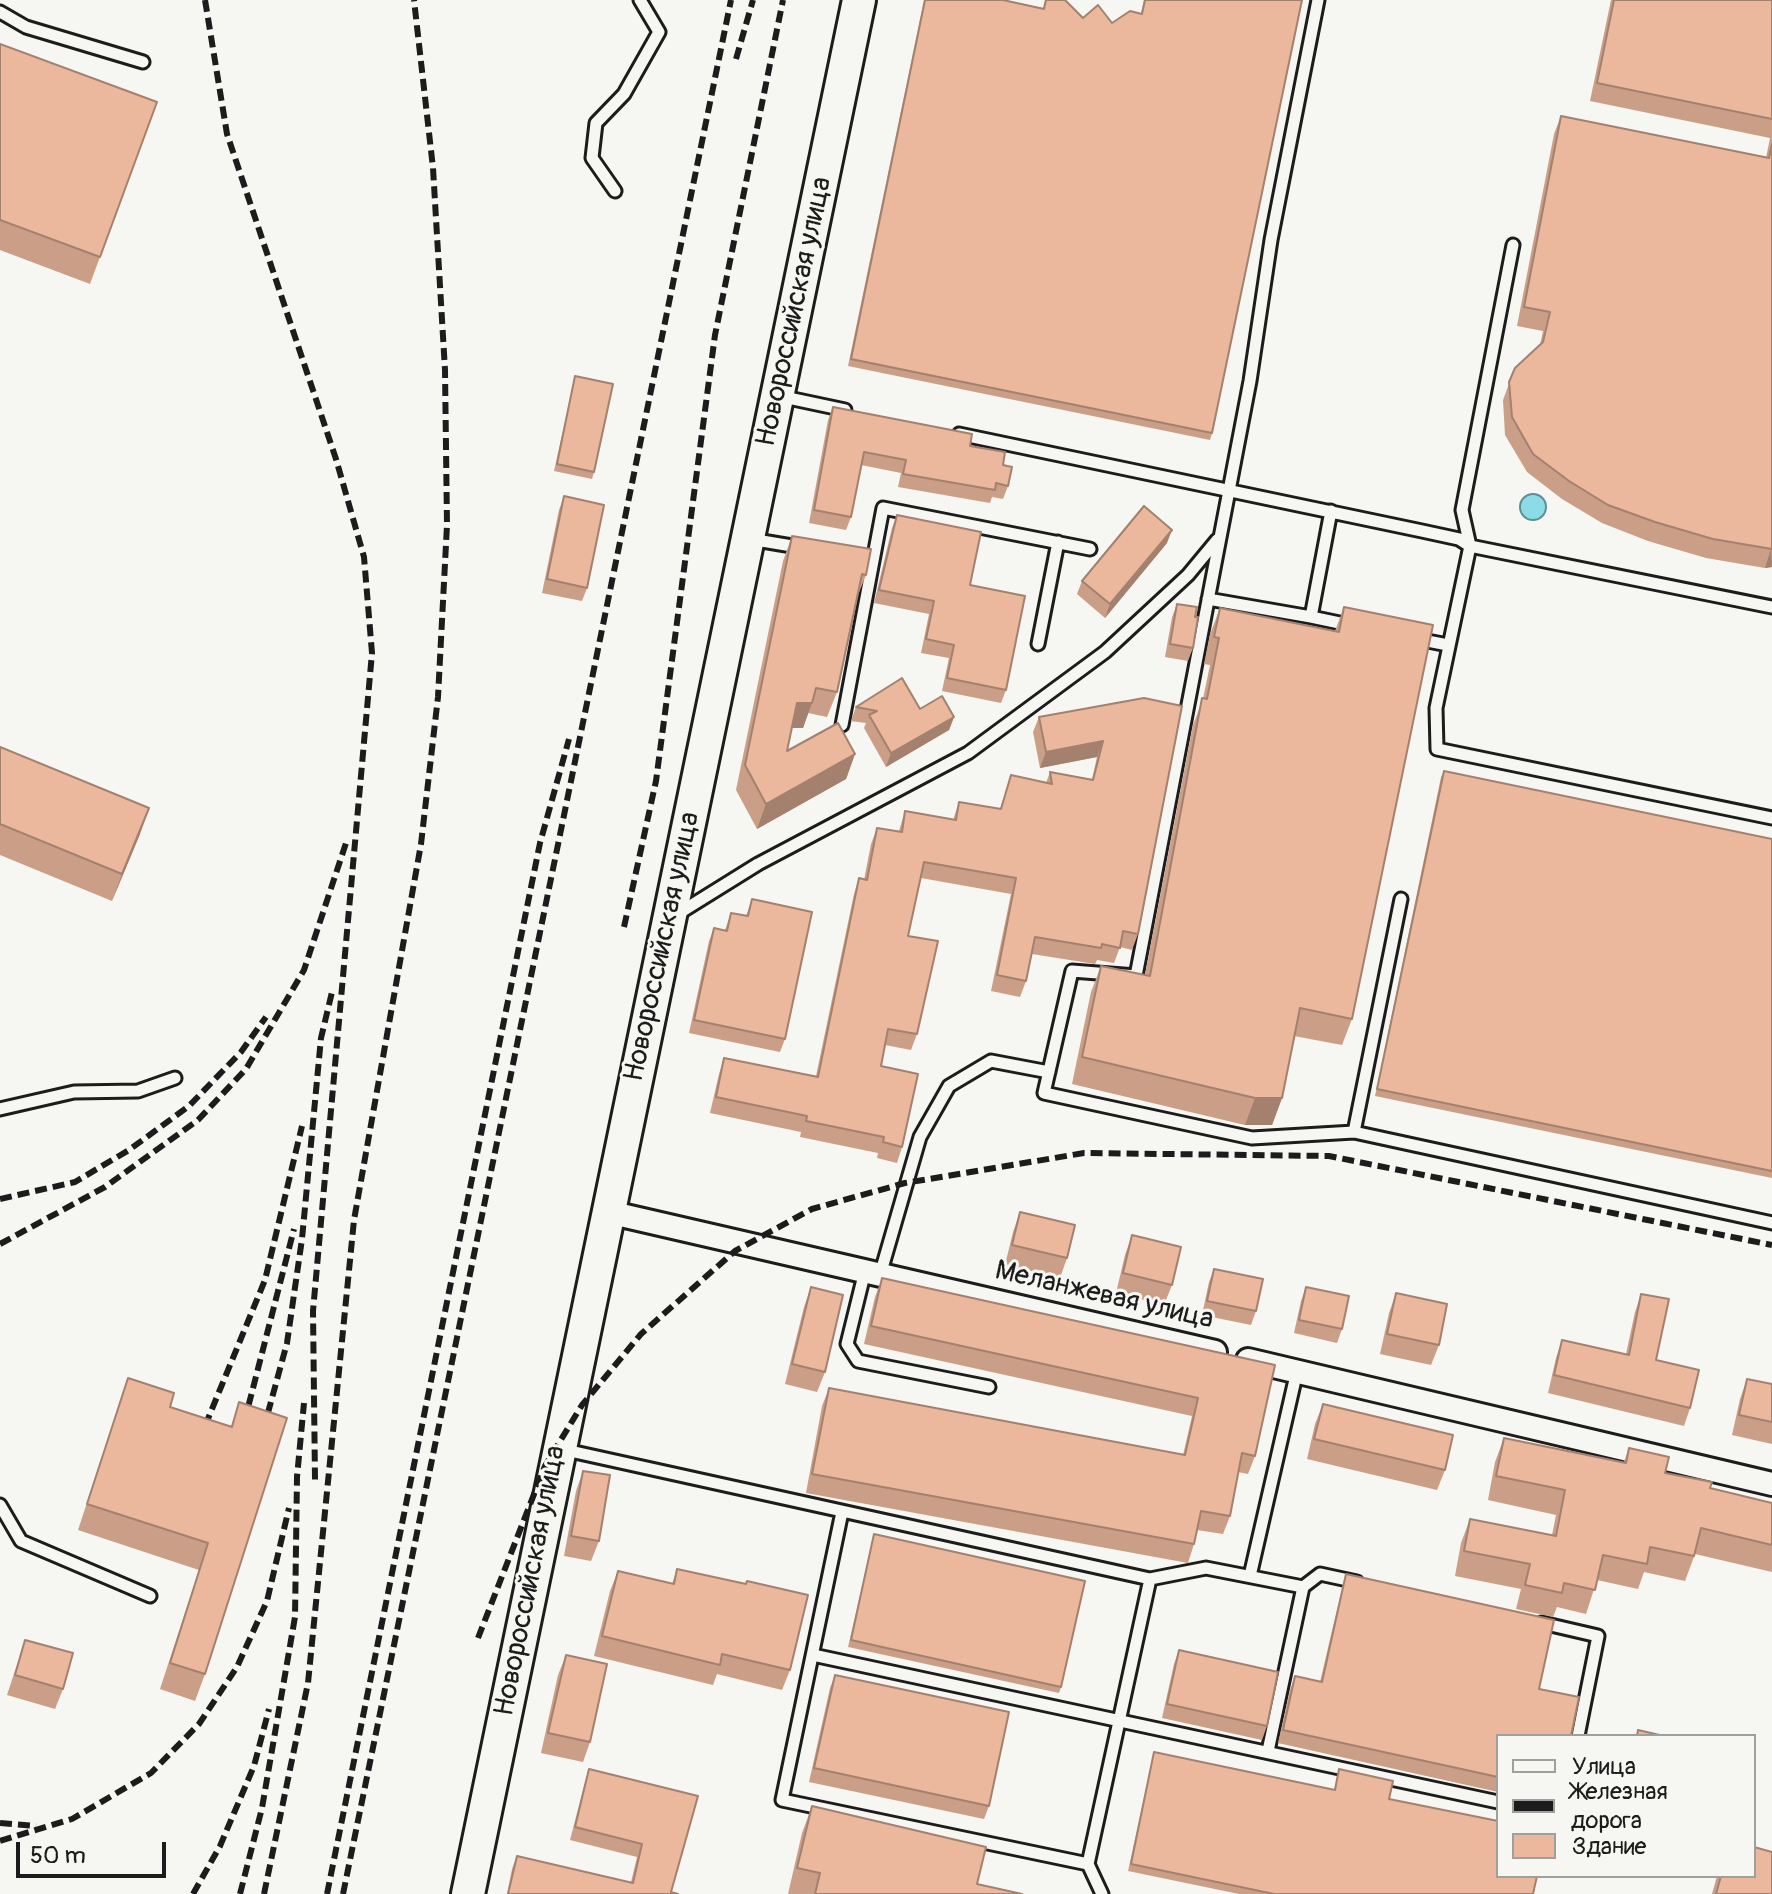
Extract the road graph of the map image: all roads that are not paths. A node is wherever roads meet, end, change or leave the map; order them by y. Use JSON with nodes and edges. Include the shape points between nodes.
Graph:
{"nodes":[{"id":1,"x":640,"y":0,"type":"edge"},
{"id":2,"x":859,"y":0,"type":"edge"},
{"id":3,"x":1318,"y":0,"type":"edge"},
{"id":4,"x":0,"y":12,"type":"edge"},
{"id":5,"x":143,"y":62,"type":"dead end"},
{"id":6,"x":615,"y":191,"type":"dead end"},
{"id":7,"x":1513,"y":245,"type":"dead end"},
{"id":8,"x":778,"y":396,"type":"junction"},
{"id":9,"x":856,"y":412,"type":"edge"},
{"id":10,"x":949,"y":432,"type":"edge"},
{"id":11,"x":1228,"y":490,"type":"junction"},
{"id":12,"x":1331,"y":511,"type":"junction"},
{"id":13,"x":1219,"y":537,"type":"junction"},
{"id":14,"x":749,"y":539,"type":"junction"},
{"id":15,"x":1058,"y":542,"type":"junction"},
{"id":16,"x":1470,"y":546,"type":"junction"},
{"id":17,"x":811,"y":549,"type":"edge"},
{"id":18,"x":1090,"y":549,"type":"dead end"},
{"id":19,"x":858,"y":558,"type":"edge"},
{"id":20,"x":873,"y":560,"type":"junction"},
{"id":21,"x":1208,"y":599,"type":"junction"},
{"id":22,"x":1772,"y":607,"type":"edge"},
{"id":23,"x":1311,"y":617,"type":"junction"},
{"id":24,"x":1371,"y":629,"type":"edge"},
{"id":25,"x":1399,"y":635,"type":"edge"},
{"id":26,"x":1038,"y":644,"type":"dead end"},
{"id":27,"x":1448,"y":645,"type":"junction"},
{"id":28,"x":842,"y":725,"type":"edge"},
{"id":29,"x":1772,"y":818,"type":"edge"},
{"id":30,"x":1401,"y":899,"type":"dead end"},
{"id":31,"x":669,"y":919,"type":"junction"},
{"id":32,"x":1049,"y":1072,"type":"junction"},
{"id":33,"x":175,"y":1078,"type":"dead end"},
{"id":34,"x":0,"y":1109,"type":"edge"},
{"id":35,"x":1354,"y":1132,"type":"junction"},
{"id":36,"x":608,"y":1212,"type":"junction"},
{"id":37,"x":1772,"y":1223,"type":"edge"},
{"id":38,"x":872,"y":1273,"type":"junction"},
{"id":39,"x":1297,"y":1371,"type":"junction"},
{"id":40,"x":989,"y":1387,"type":"dead end"},
{"id":41,"x":558,"y":1449,"type":"junction"},
{"id":42,"x":1772,"y":1484,"type":"edge"},
{"id":43,"x":0,"y":1505,"type":"edge"},
{"id":44,"x":842,"y":1512,"type":"junction"},
{"id":45,"x":1250,"y":1576,"type":"junction"},
{"id":46,"x":1150,"y":1579,"type":"junction"},
{"id":47,"x":1366,"y":1584,"type":"edge"},
{"id":48,"x":1303,"y":1587,"type":"junction"},
{"id":49,"x":150,"y":1596,"type":"dead end"},
{"id":50,"x":1536,"y":1622,"type":"edge"},
{"id":51,"x":813,"y":1655,"type":"junction"},
{"id":52,"x":1118,"y":1720,"type":"junction"},
{"id":53,"x":1578,"y":1734,"type":"edge"},
{"id":54,"x":1268,"y":1751,"type":"junction"},
{"id":55,"x":1496,"y":1802,"type":"edge"},
{"id":56,"x":1088,"y":1864,"type":"junction"},
{"id":57,"x":468,"y":1894,"type":"edge"},
{"id":58,"x":1102,"y":1894,"type":"edge"}],
"edges":[{"from":1,"to":6,"type":"lane","via":[[659,32],[624,94],[596,123],[592,158]]},
{"from":2,"to":8,"type":"main road","name":"Новороссийская улица"},
{"from":3,"to":11,"type":"lane"},
{"from":4,"to":5,"type":"lane","via":[[26,27]]},
{"from":7,"to":16,"type":"lane","via":[[1462,510]]},
{"from":8,"to":9,"type":"lane"},
{"from":8,"to":14,"type":"main road","name":"Новороссийская улица"},
{"from":10,"to":11,"type":"lane"},
{"from":11,"to":12,"type":"lane"},
{"from":11,"to":13,"type":"lane"},
{"from":12,"to":16,"type":"lane","via":[[1459,539]]},
{"from":12,"to":23,"type":"lane"},
{"from":13,"to":21,"type":"lane"},
{"from":13,"to":31,"type":"lane","via":[[1188,575],[1105,652],[968,753],[758,864]]},
{"from":14,"to":17,"type":"lane"},
{"from":14,"to":31,"type":"main road","name":"Новороссийская улица"},
{"from":15,"to":18,"type":"lane"},
{"from":15,"to":20,"type":"lane","via":[[883,508]]},
{"from":15,"to":26,"type":"lane"},
{"from":16,"to":22,"type":"lane"},
{"from":16,"to":27,"type":"lane"},
{"from":19,"to":20,"type":"lane"},
{"from":20,"to":28,"type":"lane"},
{"from":21,"to":23,"type":"lane"},
{"from":21,"to":32,"type":"lane","via":[[1136,976],[1072,971]]},
{"from":23,"to":24,"type":"lane"},
{"from":25,"to":27,"type":"lane"},
{"from":27,"to":29,"type":"lane","via":[[1436,708],[1437,749]]},
{"from":30,"to":35,"type":"lane"},
{"from":31,"to":36,"type":"main road","name":"Новороссийская улица"},
{"from":32,"to":35,"type":"lane","via":[[1044,1093],[1252,1138]]},
{"from":32,"to":38,"type":"lane","via":[[991,1061],[949,1086],[920,1137]]},
{"from":33,"to":34,"type":"lane","via":[[138,1091],[74,1092]]},
{"from":35,"to":37,"type":"lane"},
{"from":36,"to":38,"type":"street","name":"Меланжевая улица"},
{"from":36,"to":41,"type":"main road","name":"Новороссийская улица"},
{"from":38,"to":39,"type":"street","name":"Меланжевая улица"},
{"from":38,"to":40,"type":"lane","via":[[847,1344],[858,1361]]},
{"from":39,"to":42,"type":"street","name":"Меланжевая улица"},
{"from":39,"to":45,"type":"lane"},
{"from":41,"to":44,"type":"lane"},
{"from":41,"to":57,"type":"main road","name":"Новороссийская улица"},
{"from":43,"to":49,"type":"lane","via":[[21,1541]]},
{"from":44,"to":46,"type":"lane"},
{"from":44,"to":51,"type":"lane"},
{"from":45,"to":46,"type":"lane","via":[[1206,1568]]},
{"from":45,"to":48,"type":"lane"},
{"from":46,"to":52,"type":"lane"},
{"from":47,"to":48,"type":"lane","via":[[1320,1574]]},
{"from":48,"to":54,"type":"lane"},
{"from":50,"to":53,"type":"lane","via":[[1598,1636]]},
{"from":51,"to":52,"type":"lane"},
{"from":51,"to":56,"type":"lane","via":[[782,1800]]},
{"from":52,"to":54,"type":"lane"},
{"from":52,"to":56,"type":"lane"},
{"from":54,"to":55,"type":"lane"},
{"from":56,"to":58,"type":"lane"}]}
